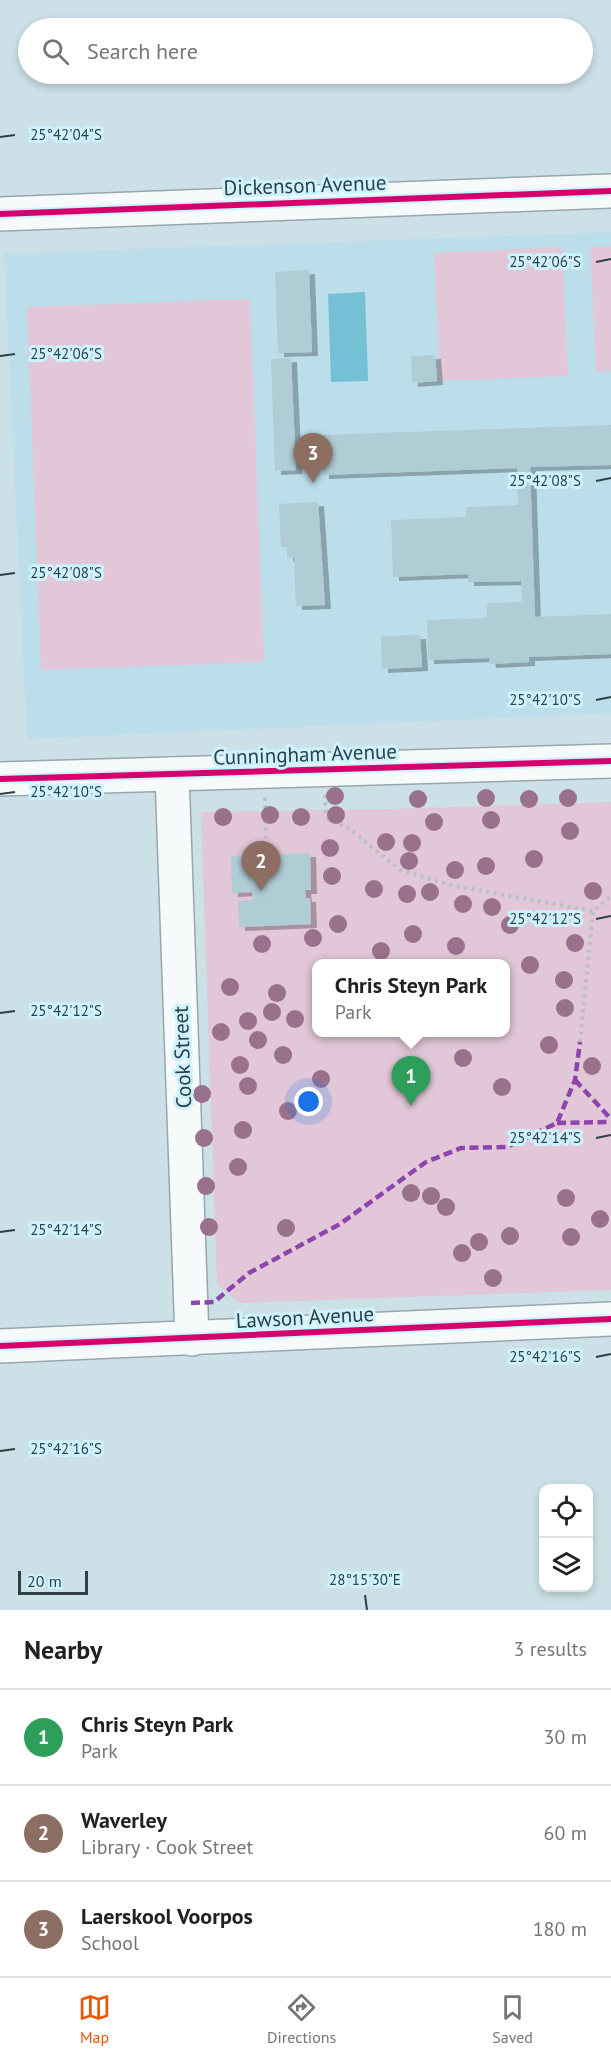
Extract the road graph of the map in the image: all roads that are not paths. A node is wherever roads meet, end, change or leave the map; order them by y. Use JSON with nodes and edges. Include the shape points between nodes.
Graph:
{"nodes":[{"id":1,"x":611,"y":191,"type":"edge"},
{"id":2,"x":0,"y":214,"type":"edge"},
{"id":3,"x":611,"y":761,"type":"edge"},
{"id":4,"x":172,"y":774,"type":"junction"},
{"id":5,"x":0,"y":779,"type":"edge"},
{"id":6,"x":611,"y":1319,"type":"edge"},
{"id":7,"x":192,"y":1339,"type":"junction"},
{"id":8,"x":0,"y":1346,"type":"edge"}],
"edges":[{"from":1,"to":2,"type":"street","name":"Dickenson Avenue"},
{"from":3,"to":4,"type":"street","name":"Cunningham Avenue"},
{"from":4,"to":5,"type":"street","name":"Cunningham Avenue"},
{"from":4,"to":7,"type":"street","name":"Cook Street"},
{"from":6,"to":7,"type":"street","name":"Lawson Avenue"},
{"from":7,"to":8,"type":"street","name":"Lawson Avenue"}]}
